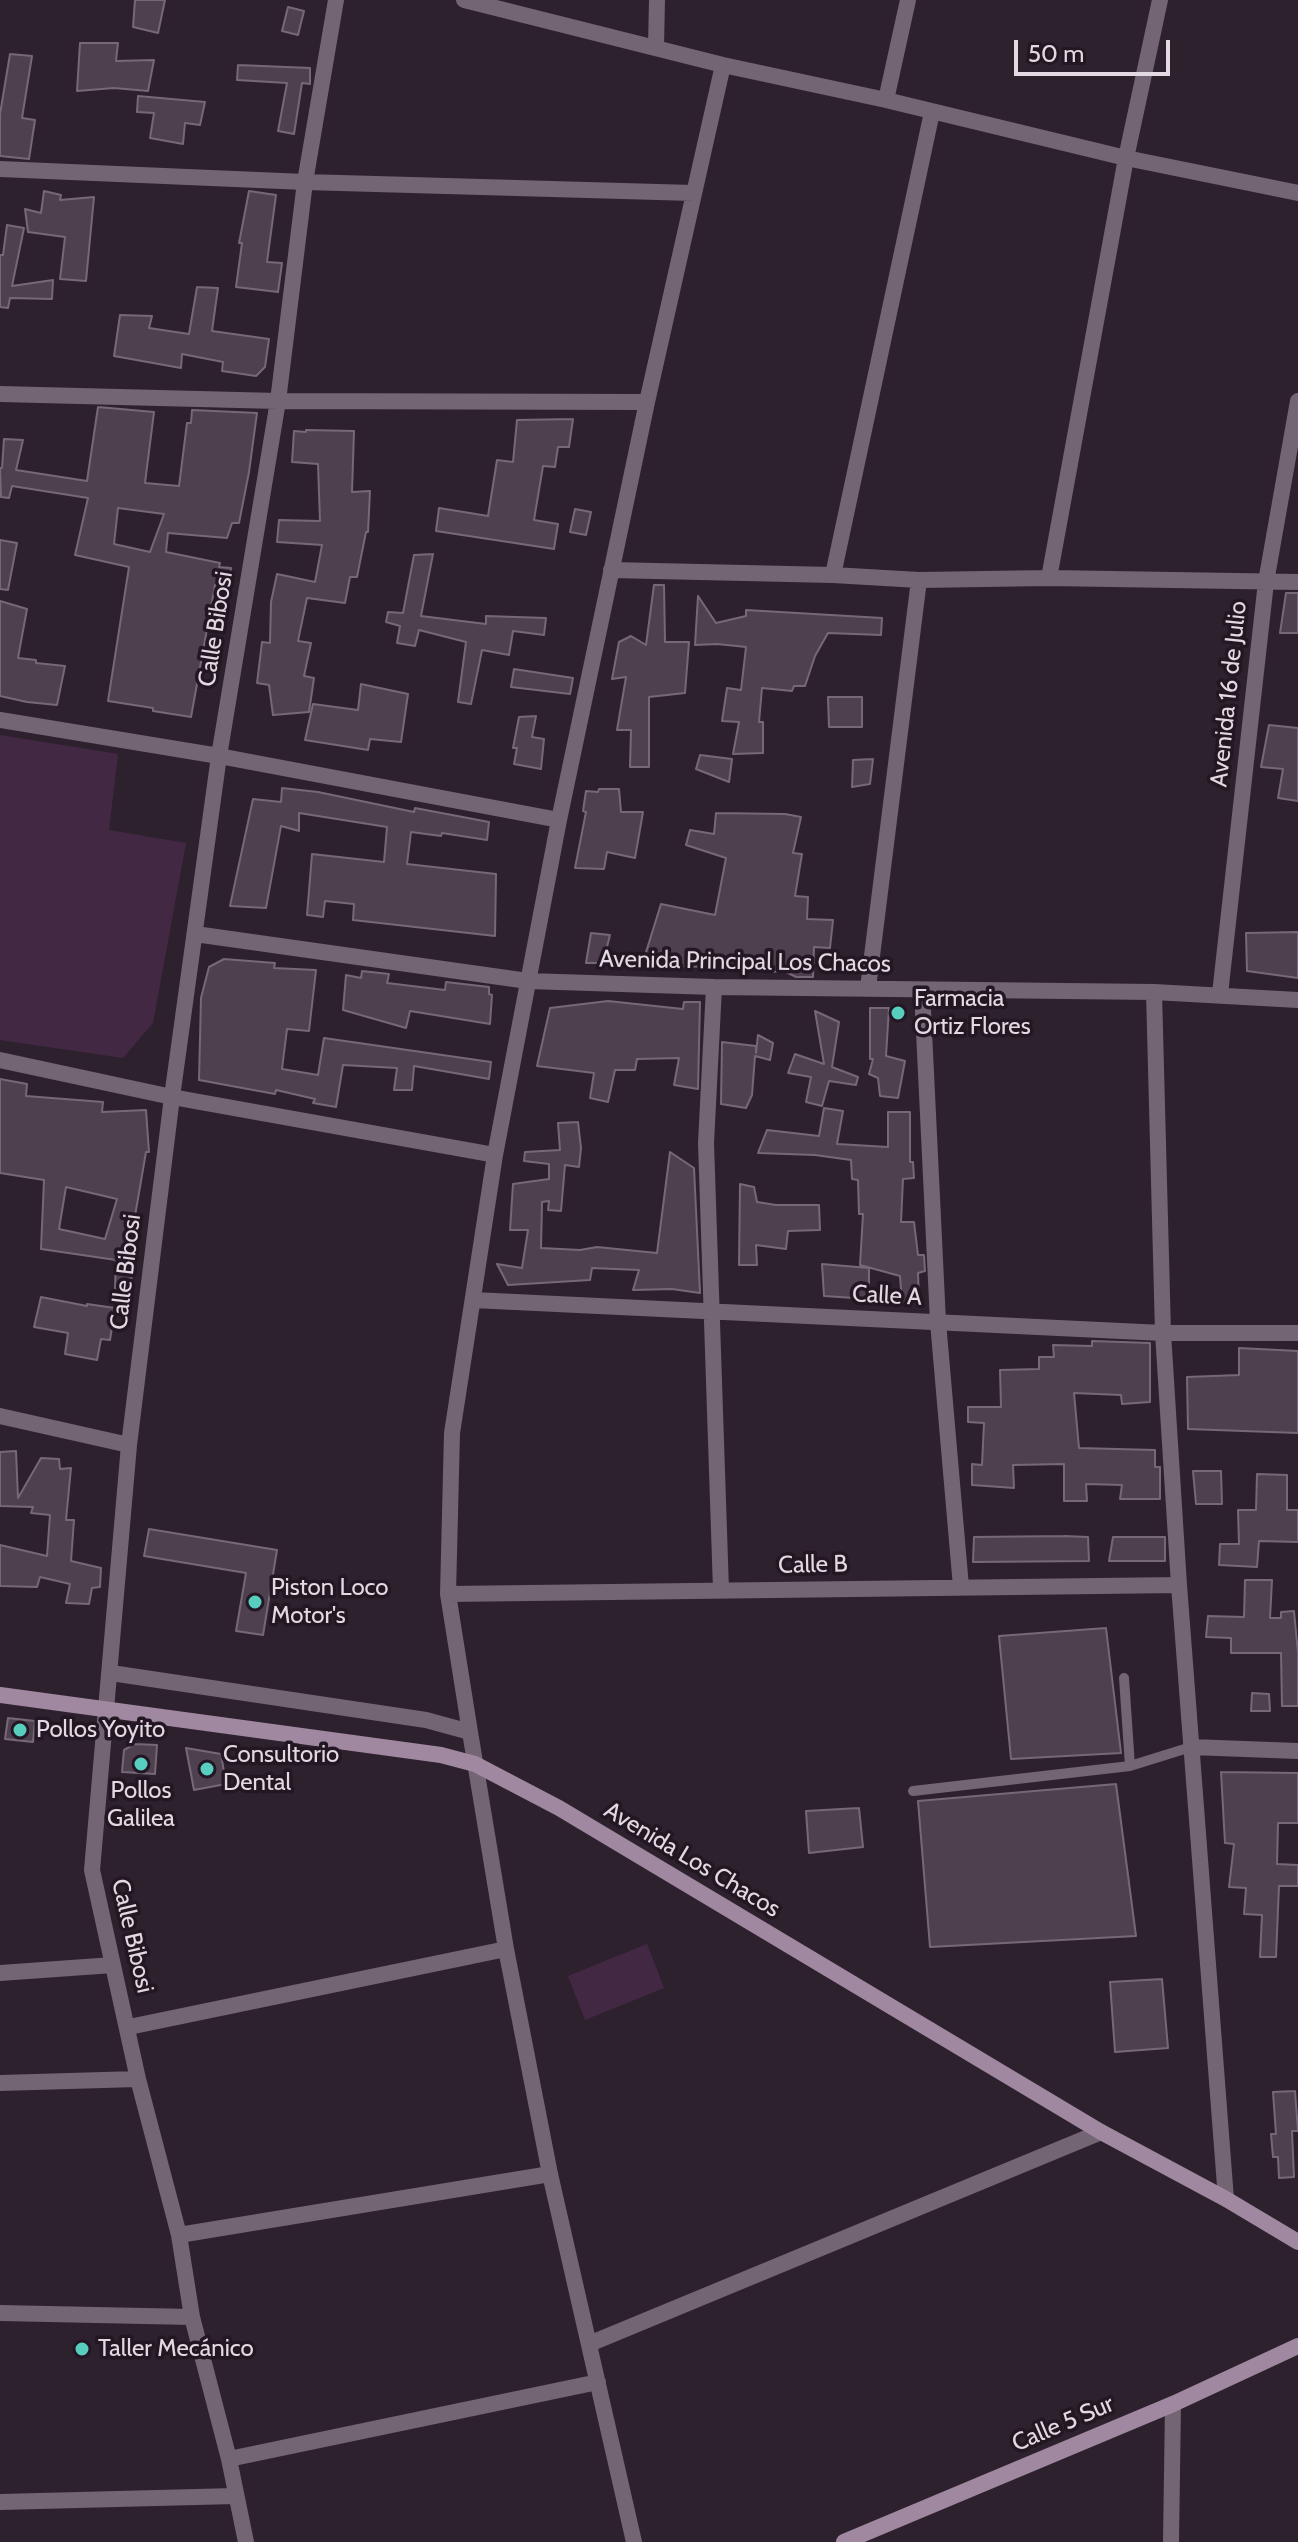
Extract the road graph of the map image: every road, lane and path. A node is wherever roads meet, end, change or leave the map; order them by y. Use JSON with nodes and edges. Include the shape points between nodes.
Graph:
{"nodes":[{"id":1,"x":336,"y":0,"type":"edge"},
{"id":2,"x":464,"y":0,"type":"edge"},
{"id":3,"x":657,"y":0,"type":"edge"},
{"id":4,"x":908,"y":0,"type":"edge"},
{"id":5,"x":1160,"y":0,"type":"edge"},
{"id":6,"x":656,"y":47,"type":"junction"},
{"id":7,"x":723,"y":65,"type":"junction"},
{"id":8,"x":886,"y":100,"type":"junction"},
{"id":9,"x":932,"y":112,"type":"junction"},
{"id":10,"x":1126,"y":158,"type":"junction"},
{"id":11,"x":0,"y":169,"type":"edge"},
{"id":12,"x":305,"y":182,"type":"junction"},
{"id":13,"x":693,"y":193,"type":"junction"},
{"id":14,"x":1298,"y":193,"type":"edge"},
{"id":15,"x":0,"y":394,"type":"edge"},
{"id":16,"x":278,"y":401,"type":"junction"},
{"id":17,"x":1298,"y":401,"type":"edge"},
{"id":18,"x":647,"y":402,"type":"junction"},
{"id":19,"x":611,"y":570,"type":"junction"},
{"id":20,"x":833,"y":575,"type":"junction"},
{"id":21,"x":1049,"y":578,"type":"junction"},
{"id":22,"x":919,"y":580,"type":"junction"},
{"id":23,"x":1266,"y":582,"type":"junction"},
{"id":24,"x":1298,"y":582,"type":"edge"},
{"id":25,"x":0,"y":720,"type":"edge"},
{"id":26,"x":219,"y":756,"type":"junction"},
{"id":27,"x":559,"y":820,"type":"junction"},
{"id":28,"x":195,"y":934,"type":"junction"},
{"id":29,"x":528,"y":981,"type":"junction"},
{"id":30,"x":714,"y":987,"type":"junction"},
{"id":31,"x":868,"y":988,"type":"junction"},
{"id":32,"x":922,"y":990,"type":"junction"},
{"id":33,"x":1154,"y":992,"type":"junction"},
{"id":34,"x":1220,"y":994,"type":"junction"},
{"id":35,"x":1298,"y":1000,"type":"edge"},
{"id":36,"x":0,"y":1060,"type":"edge"},
{"id":37,"x":172,"y":1097,"type":"junction"},
{"id":38,"x":495,"y":1155,"type":"junction"},
{"id":39,"x":473,"y":1300,"type":"junction"},
{"id":40,"x":713,"y":1311,"type":"junction"},
{"id":41,"x":938,"y":1322,"type":"junction"},
{"id":42,"x":1163,"y":1333,"type":"junction"},
{"id":43,"x":1298,"y":1333,"type":"edge"},
{"id":44,"x":0,"y":1416,"type":"edge"},
{"id":45,"x":129,"y":1445,"type":"junction"},
{"id":46,"x":1179,"y":1585,"type":"junction"},
{"id":47,"x":961,"y":1587,"type":"junction"},
{"id":48,"x":721,"y":1590,"type":"junction"},
{"id":49,"x":448,"y":1594,"type":"junction"},
{"id":50,"x":111,"y":1673,"type":"junction"},
{"id":51,"x":1124,"y":1678,"type":"dead end"},
{"id":52,"x":0,"y":1695,"type":"edge"},
{"id":53,"x":108,"y":1709,"type":"junction"},
{"id":54,"x":470,"y":1732,"type":"junction"},
{"id":55,"x":1191,"y":1747,"type":"junction"},
{"id":56,"x":1298,"y":1751,"type":"edge"},
{"id":57,"x":475,"y":1764,"type":"junction"},
{"id":58,"x":1130,"y":1766,"type":"junction"},
{"id":59,"x":913,"y":1791,"type":"dead end"},
{"id":60,"x":506,"y":1949,"type":"junction"},
{"id":61,"x":113,"y":1965,"type":"junction"},
{"id":62,"x":0,"y":1973,"type":"edge"},
{"id":63,"x":129,"y":2027,"type":"junction"},
{"id":64,"x":138,"y":2079,"type":"junction"},
{"id":65,"x":0,"y":2083,"type":"edge"},
{"id":66,"x":1101,"y":2132,"type":"junction"},
{"id":67,"x":550,"y":2174,"type":"junction"},
{"id":68,"x":1226,"y":2199,"type":"junction"},
{"id":69,"x":179,"y":2235,"type":"junction"},
{"id":70,"x":1298,"y":2242,"type":"edge"},
{"id":71,"x":0,"y":2313,"type":"edge"},
{"id":72,"x":192,"y":2317,"type":"junction"},
{"id":73,"x":589,"y":2344,"type":"junction"},
{"id":74,"x":1298,"y":2346,"type":"edge"},
{"id":75,"x":598,"y":2382,"type":"junction"},
{"id":76,"x":1173,"y":2404,"type":"junction"},
{"id":77,"x":229,"y":2459,"type":"junction"},
{"id":78,"x":235,"y":2496,"type":"junction"},
{"id":79,"x":0,"y":2502,"type":"edge"},
{"id":80,"x":246,"y":2542,"type":"edge"},
{"id":81,"x":634,"y":2542,"type":"edge"},
{"id":82,"x":844,"y":2542,"type":"edge"},
{"id":83,"x":1171,"y":2542,"type":"edge"}],
"edges":[{"from":1,"to":12,"type":"street","name":"Calle Bibosi"},
{"from":2,"to":6,"type":"street"},
{"from":3,"to":6,"type":"street"},
{"from":4,"to":8,"type":"street"},
{"from":5,"to":10,"type":"street"},
{"from":6,"to":7,"type":"street"},
{"from":7,"to":8,"type":"street"},
{"from":7,"to":13,"type":"street"},
{"from":8,"to":9,"type":"street"},
{"from":9,"to":10,"type":"street"},
{"from":9,"to":20,"type":"street"},
{"from":10,"to":14,"type":"street"},
{"from":10,"to":21,"type":"street"},
{"from":11,"to":12,"type":"street"},
{"from":12,"to":13,"type":"street"},
{"from":12,"to":16,"type":"street","name":"Calle Bibosi"},
{"from":13,"to":18,"type":"street"},
{"from":15,"to":16,"type":"street"},
{"from":16,"to":18,"type":"street"},
{"from":16,"to":26,"type":"street","name":"Calle Bibosi"},
{"from":17,"to":23,"type":"street","name":"Avenida 16 de Julio"},
{"from":18,"to":19,"type":"street"},
{"from":19,"to":20,"type":"street"},
{"from":19,"to":27,"type":"street"},
{"from":20,"to":22,"type":"street"},
{"from":21,"to":22,"type":"street"},
{"from":21,"to":23,"type":"street"},
{"from":22,"to":31,"type":"street"},
{"from":23,"to":24,"type":"street"},
{"from":23,"to":34,"type":"street","name":"Avenida 16 de Julio"},
{"from":25,"to":26,"type":"street"},
{"from":26,"to":27,"type":"street"},
{"from":26,"to":28,"type":"street","name":"Calle Bibosi"},
{"from":27,"to":29,"type":"street"},
{"from":28,"to":29,"type":"street","name":"Avenida Principal Los Chacos"},
{"from":28,"to":37,"type":"street","name":"Calle Bibosi"},
{"from":29,"to":30,"type":"street","name":"Avenida Principal Los Chacos"},
{"from":29,"to":38,"type":"street"},
{"from":30,"to":31,"type":"street","name":"Avenida Principal Los Chacos"},
{"from":30,"to":40,"type":"street","via":[[706,1143]]},
{"from":31,"to":32,"type":"street","name":"Avenida Principal Los Chacos"},
{"from":32,"to":33,"type":"street","name":"Avenida Principal Los Chacos"},
{"from":32,"to":41,"type":"street"},
{"from":33,"to":34,"type":"street","name":"Avenida Principal Los Chacos"},
{"from":33,"to":42,"type":"street"},
{"from":34,"to":35,"type":"street","name":"Avenida Principal Los Chacos"},
{"from":36,"to":37,"type":"street"},
{"from":37,"to":38,"type":"street"},
{"from":37,"to":45,"type":"street","name":"Calle Bibosi"},
{"from":38,"to":39,"type":"street"},
{"from":39,"to":40,"type":"street","name":"Calle A"},
{"from":39,"to":49,"type":"street","via":[[452,1433]]},
{"from":40,"to":41,"type":"street","name":"Calle A"},
{"from":40,"to":48,"type":"street"},
{"from":41,"to":42,"type":"street","name":"Calle A"},
{"from":41,"to":47,"type":"street"},
{"from":42,"to":43,"type":"street","name":"Calle A"},
{"from":42,"to":46,"type":"street"},
{"from":44,"to":45,"type":"street"},
{"from":45,"to":50,"type":"street","name":"Calle Bibosi"},
{"from":46,"to":47,"type":"street","name":"Calle B"},
{"from":46,"to":55,"type":"street"},
{"from":47,"to":48,"type":"street","name":"Calle B"},
{"from":48,"to":49,"type":"street","name":"Calle B"},
{"from":49,"to":54,"type":"street"},
{"from":50,"to":53,"type":"street","name":"Calle Bibosi"},
{"from":50,"to":54,"type":"street","via":[[426,1720]]},
{"from":51,"to":58,"type":"lane"},
{"from":52,"to":53,"type":"street","name":"Avenida Los Chacos"},
{"from":53,"to":57,"type":"street","name":"Avenida Los Chacos"},
{"from":53,"to":61,"type":"street","name":"Calle Bibosi","via":[[92,1870]]},
{"from":54,"to":57,"type":"street"},
{"from":55,"to":56,"type":"street"},
{"from":55,"to":58,"type":"lane"},
{"from":55,"to":68,"type":"street"},
{"from":57,"to":60,"type":"street"},
{"from":57,"to":66,"type":"street","name":"Avenida Los Chacos","via":[[572,1816]]},
{"from":58,"to":59,"type":"lane"},
{"from":60,"to":63,"type":"street"},
{"from":60,"to":67,"type":"street"},
{"from":61,"to":62,"type":"street"},
{"from":61,"to":63,"type":"street","name":"Calle Bibosi"},
{"from":63,"to":64,"type":"street","name":"Calle Bibosi"},
{"from":64,"to":65,"type":"street"},
{"from":64,"to":69,"type":"street","name":"Calle Bibosi"},
{"from":66,"to":68,"type":"street","name":"Avenida Los Chacos"},
{"from":66,"to":73,"type":"street"},
{"from":67,"to":69,"type":"street"},
{"from":67,"to":73,"type":"street"},
{"from":68,"to":70,"type":"street","name":"Avenida Los Chacos"},
{"from":69,"to":72,"type":"street","name":"Calle Bibosi"},
{"from":71,"to":72,"type":"street"},
{"from":72,"to":77,"type":"street","name":"Calle Bibosi"},
{"from":73,"to":75,"type":"street"},
{"from":74,"to":76,"type":"street","name":"Calle 5 Sur"},
{"from":75,"to":77,"type":"street"},
{"from":75,"to":81,"type":"street"},
{"from":76,"to":82,"type":"street","name":"Calle 5 Sur"},
{"from":76,"to":83,"type":"street"},
{"from":77,"to":78,"type":"street","name":"Calle Bibosi"},
{"from":78,"to":79,"type":"street"},
{"from":78,"to":80,"type":"street","name":"Calle Bibosi"}]}
